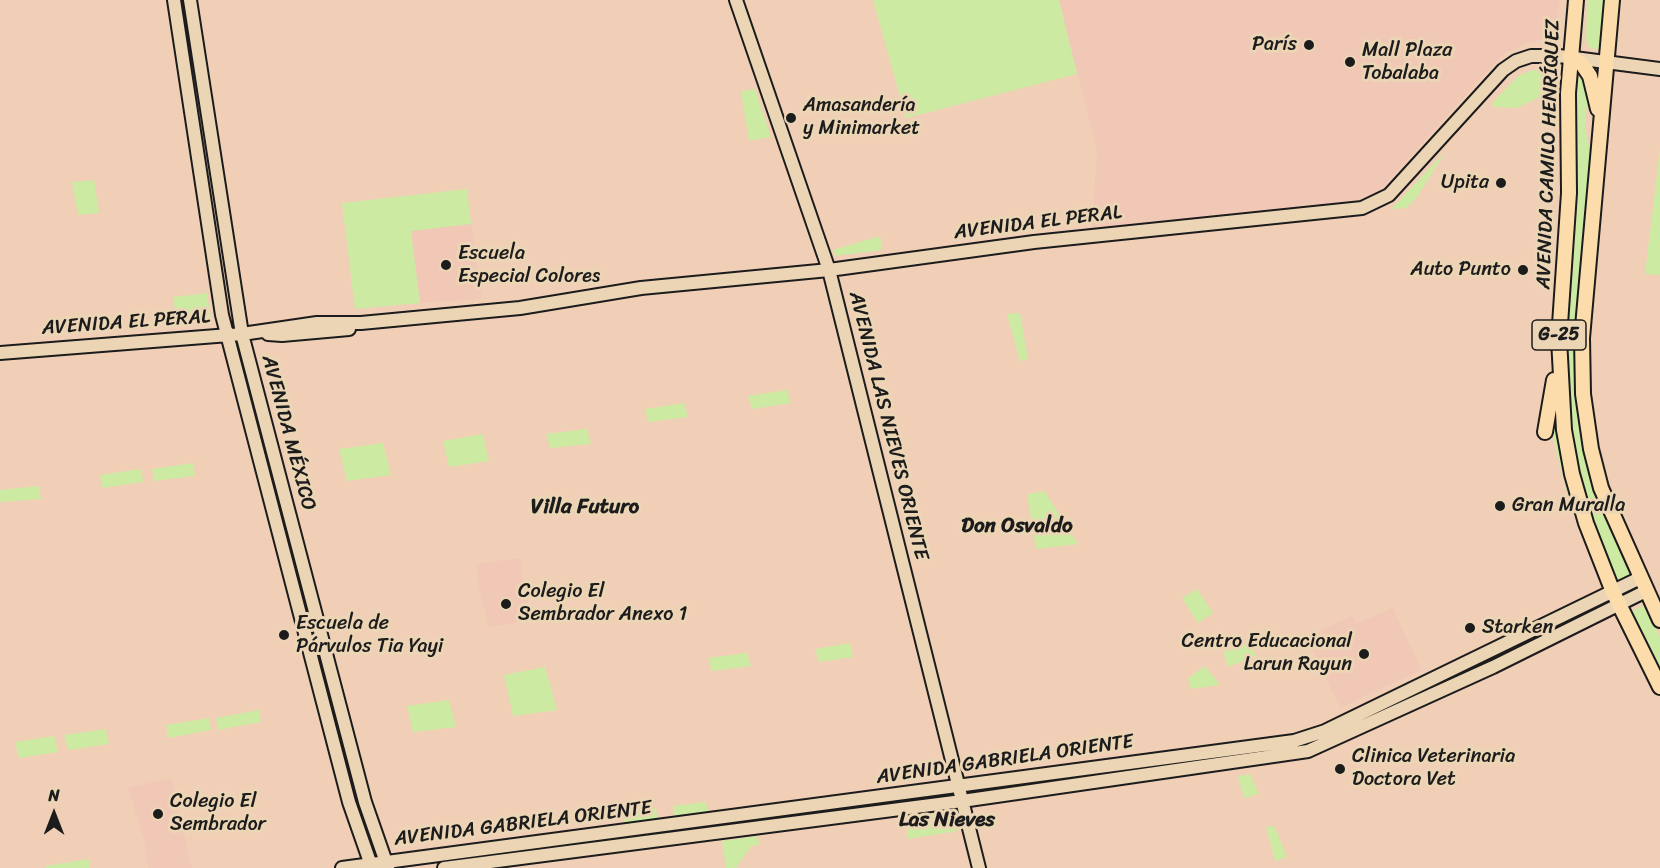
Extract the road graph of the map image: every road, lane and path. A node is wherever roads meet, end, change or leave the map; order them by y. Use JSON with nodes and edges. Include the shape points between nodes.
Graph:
{"nodes":[{"id":1,"x":174,"y":0,"type":"edge"},
{"id":2,"x":190,"y":0,"type":"edge"},
{"id":3,"x":736,"y":0,"type":"edge"},
{"id":4,"x":1576,"y":0,"type":"edge"},
{"id":5,"x":1612,"y":0,"type":"edge"},
{"id":6,"x":1570,"y":57,"type":"junction"},
{"id":7,"x":1607,"y":61,"type":"junction"},
{"id":8,"x":1660,"y":69,"type":"edge"},
{"id":9,"x":1602,"y":119,"type":"junction"},
{"id":10,"x":829,"y":270,"type":"junction"},
{"id":11,"x":242,"y":334,"type":"junction"},
{"id":12,"x":227,"y":335,"type":"junction"},
{"id":13,"x":0,"y":353,"type":"edge"},
{"id":14,"x":1559,"y":358,"type":"junction"},
{"id":15,"x":1545,"y":432,"type":"dead end"},
{"id":16,"x":1643,"y":584,"type":"junction"},
{"id":17,"x":1616,"y":598,"type":"junction"},
{"id":18,"x":1660,"y":620,"type":"edge"},
{"id":19,"x":1660,"y":687,"type":"edge"},
{"id":20,"x":958,"y":787,"type":"junction"},
{"id":21,"x":962,"y":801,"type":"junction"},
{"id":22,"x":387,"y":865,"type":"edge"},
{"id":23,"x":371,"y":866,"type":"edge"},
{"id":24,"x":342,"y":868,"type":"edge"},
{"id":25,"x":444,"y":868,"type":"edge"},
{"id":26,"x":979,"y":868,"type":"edge"}],
"edges":[{"from":1,"to":12,"type":"main road","name":"AVENIDA MÉXICO"},
{"from":2,"to":11,"type":"main road","name":"AVENIDA MÉXICO"},
{"from":3,"to":10,"type":"main road","name":"AVENIDA LAS NIEVES ORIENTE"},
{"from":4,"to":6,"type":"main road","name":"AVENIDA CAMILO HENRÍQUEZ","number":"G-25"},
{"from":5,"to":7,"type":"main road","number":"G-25"},
{"from":6,"to":7,"type":"main road","name":"AVENIDA EL PERAL"},
{"from":6,"to":9,"type":"main road","via":[[1582,64],[1590,76]]},
{"from":6,"to":10,"type":"main road","name":"AVENIDA EL PERAL","via":[[1531,56],[1509,65],[1394,190],[1370,206],[1034,242]]},
{"from":6,"to":14,"type":"main road","name":"AVENIDA CAMILO HENRÍQUEZ","number":"G-25","via":[[1569,194]]},
{"from":7,"to":8,"type":"main road","name":"AVENIDA EL PERAL"},
{"from":7,"to":9,"type":"main road","number":"G-25"},
{"from":9,"to":16,"type":"main road","number":"G-25","via":[[1582,338],[1583,394],[1601,488]]},
{"from":10,"to":11,"type":"main road","name":"AVENIDA EL PERAL","via":[[641,288],[520,308],[282,327]]},
{"from":10,"to":20,"type":"main road","name":"AVENIDA LAS NIEVES ORIENTE"},
{"from":11,"to":12,"type":"main road","name":"AVENIDA EL PERAL"},
{"from":11,"to":22,"type":"main road","name":"AVENIDA MÉXICO","via":[[365,802]]},
{"from":12,"to":13,"type":"main road","name":"AVENIDA EL PERAL"},
{"from":12,"to":23,"type":"main road","name":"AVENIDA MÉXICO","via":[[349,802]]},
{"from":14,"to":15,"type":"main road"},
{"from":14,"to":17,"type":"main road","name":"AVENIDA CAMILO HENRÍQUEZ","number":"G-25","via":[[1564,430],[1572,474],[1586,523]]},
{"from":16,"to":17,"type":"main road","name":"AVENIDA GABRIELA ORIENTE"},
{"from":16,"to":18,"type":"main road","number":"G-25"},
{"from":17,"to":19,"type":"main road","name":"AVENIDA CAMILO HENRÍQUEZ","number":"G-25"},
{"from":17,"to":20,"type":"main road","name":"AVENIDA GABRIELA ORIENTE","via":[[1303,739]]},
{"from":17,"to":21,"type":"main road","name":"AVENIDA GABRIELA ORIENTE","via":[[1493,667],[1308,751]]},
{"from":20,"to":21,"type":"main road","name":"AVENIDA LAS NIEVES ORIENTE"},
{"from":20,"to":22,"type":"main road","name":"AVENIDA GABRIELA ORIENTE"},
{"from":21,"to":25,"type":"main road","name":"AVENIDA GABRIELA ORIENTE"},
{"from":21,"to":26,"type":"main road","name":"AVENIDA LAS NIEVES ORIENTE"},
{"from":22,"to":23,"type":"main road","name":"AVENIDA GABRIELA ORIENTE"},
{"from":23,"to":24,"type":"main road","name":"AVENIDA GABRIELA ORIENTE"}]}
